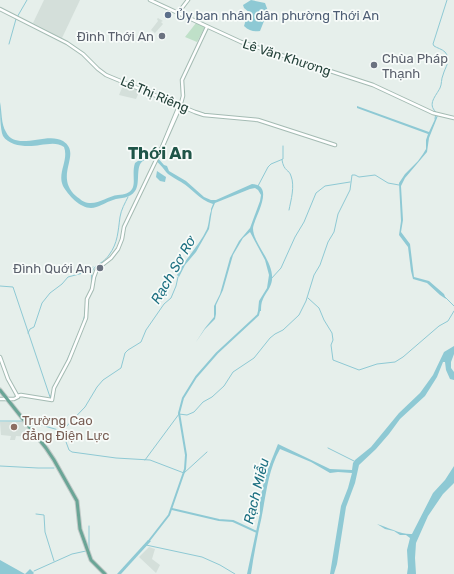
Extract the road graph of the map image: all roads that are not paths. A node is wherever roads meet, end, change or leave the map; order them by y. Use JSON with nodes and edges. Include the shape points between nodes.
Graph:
{"nodes":[{"id":1,"x":150,"y":0,"type":"edge"},
{"id":2,"x":188,"y":0,"type":"edge"},
{"id":3,"x":0,"y":8,"type":"edge"},
{"id":4,"x":178,"y":14,"type":"junction"},
{"id":5,"x":207,"y":27,"type":"junction"},
{"id":6,"x":180,"y":105,"type":"junction"},
{"id":7,"x":454,"y":118,"type":"edge"},
{"id":8,"x":335,"y":144,"type":"dead end"},
{"id":9,"x":0,"y":357,"type":"edge"},
{"id":10,"x":1,"y":391,"type":"edge"},
{"id":11,"x":17,"y":396,"type":"junction"},
{"id":12,"x":0,"y":399,"type":"edge"},
{"id":13,"x":7,"y":399,"type":"junction"},
{"id":14,"x":105,"y":574,"type":"edge"}],
"edges":[{"from":1,"to":4,"type":"street","name":"Lê Văn Khương"},
{"from":2,"to":4,"type":"street"},
{"from":3,"to":6,"type":"street","name":"Lê Thị Riêng","via":[[57,37],[84,55],[106,75]]},
{"from":4,"to":5,"type":"street","name":"Lê Văn Khương"},
{"from":5,"to":6,"type":"street","via":[[182,80],[183,96]]},
{"from":5,"to":7,"type":"street","name":"Lê Văn Khương","via":[[240,42],[371,84],[433,113]]},
{"from":6,"to":8,"type":"street","name":"Lê Thị Riêng","via":[[204,115],[260,120]]},
{"from":6,"to":11,"type":"street","via":[[124,227],[118,248],[111,258],[97,269],[87,300],[86,317],[69,360],[55,386],[52,400]]},
{"from":9,"to":11,"type":"street"},
{"from":10,"to":13,"type":"main road"},
{"from":11,"to":13,"type":"street","via":[[14,399]]},
{"from":12,"to":13,"type":"street"},
{"from":13,"to":14,"type":"main road","via":[[46,448],[76,499],[84,543],[91,560]]}]}
